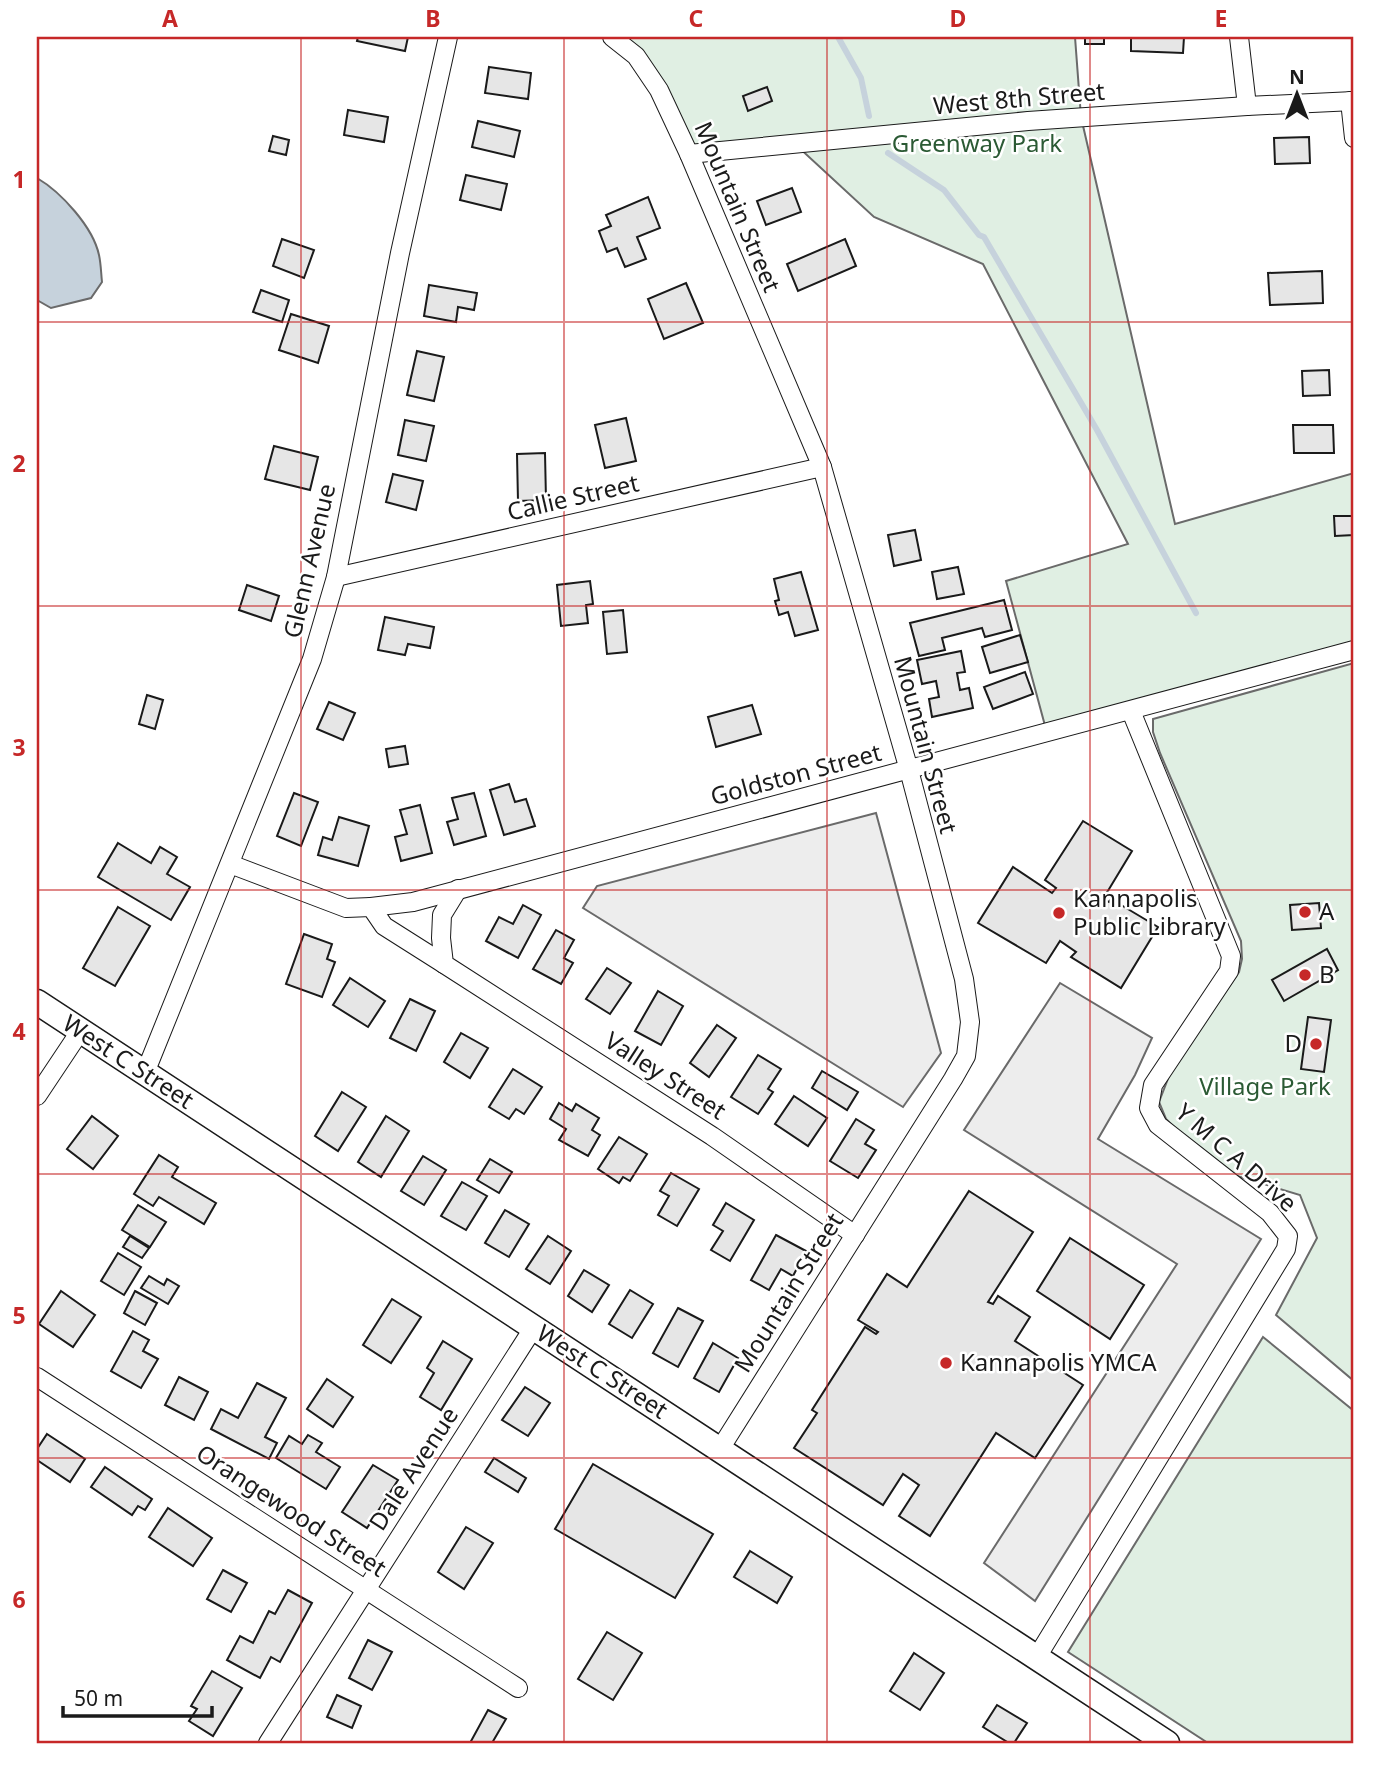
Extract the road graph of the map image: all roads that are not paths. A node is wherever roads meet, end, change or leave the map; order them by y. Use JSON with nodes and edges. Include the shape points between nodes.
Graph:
{"nodes":[{"id":1,"x":448,"y":37,"type":"edge"},
{"id":2,"x":612,"y":37,"type":"edge"},
{"id":3,"x":1239,"y":37,"type":"edge"},
{"id":4,"x":1352,"y":101,"type":"edge"},
{"id":5,"x":1247,"y":106,"type":"junction"},
{"id":6,"x":1354,"y":138,"type":"edge"},
{"id":7,"x":689,"y":155,"type":"junction"},
{"id":8,"x":822,"y":467,"type":"junction"},
{"id":9,"x":335,"y":577,"type":"junction"},
{"id":10,"x":1354,"y":650,"type":"edge"},
{"id":11,"x":1131,"y":711,"type":"junction"},
{"id":12,"x":909,"y":770,"type":"junction"},
{"id":13,"x":230,"y":864,"type":"junction"},
{"id":14,"x":458,"y":889,"type":"junction"},
{"id":15,"x":371,"y":907,"type":"junction"},
{"id":16,"x":444,"y":964,"type":"junction"},
{"id":17,"x":37,"y":1002,"type":"edge"},
{"id":18,"x":81,"y":1030,"type":"junction"},
{"id":19,"x":145,"y":1073,"type":"junction"},
{"id":20,"x":37,"y":1096,"type":"edge"},
{"id":21,"x":855,"y":1235,"type":"junction"},
{"id":22,"x":534,"y":1328,"type":"junction"},
{"id":23,"x":37,"y":1377,"type":"edge"},
{"id":24,"x":720,"y":1449,"type":"junction"},
{"id":25,"x":367,"y":1589,"type":"junction"},
{"id":26,"x":1037,"y":1657,"type":"junction"},
{"id":27,"x":518,"y":1688,"type":"dead end"},
{"id":28,"x":1164,"y":1742,"type":"edge"},
{"id":29,"x":268,"y":1743,"type":"edge"}],
"edges":[{"from":1,"to":9,"type":"street","name":"Glenn Avenue"},
{"from":2,"to":7,"type":"street","name":"Mountain Street","via":[[636,56],[659,90]]},
{"from":3,"to":5,"type":"street"},
{"from":4,"to":5,"type":"street","name":"West 8th Street"},
{"from":4,"to":6,"type":"street"},
{"from":5,"to":7,"type":"street","name":"West 8th Street","via":[[1028,121]]},
{"from":7,"to":8,"type":"street","name":"Mountain Street"},
{"from":8,"to":9,"type":"street","name":"Callie Street"},
{"from":8,"to":12,"type":"street","name":"Mountain Street"},
{"from":9,"to":13,"type":"street","name":"Glenn Avenue","via":[[312,659]]},
{"from":10,"to":11,"type":"street","name":"Goldston Street"},
{"from":11,"to":12,"type":"street","name":"Goldston Street"},
{"from":11,"to":26,"type":"street","name":"Y M C A Drive","via":[[1231,956],[1228,971],[1153,1085],[1149,1108],[1157,1125],[1270,1213],[1288,1236],[1286,1249]]},
{"from":12,"to":14,"type":"street","name":"Goldston Street"},
{"from":12,"to":21,"type":"street","name":"Mountain Street","via":[[964,979],[970,1022],[966,1056]]},
{"from":13,"to":15,"type":"street","via":[[346,908]]},
{"from":13,"to":19,"type":"street","name":"Glenn Avenue"},
{"from":14,"to":15,"type":"street","name":"Goldston Street"},
{"from":14,"to":16,"type":"street","via":[[442,915]]},
{"from":15,"to":16,"type":"street","name":"Valley Street","via":[[384,926]]},
{"from":16,"to":21,"type":"street","name":"Valley Street","via":[[712,1136]]},
{"from":17,"to":18,"type":"main road","name":"West C Street"},
{"from":18,"to":19,"type":"main road","name":"West C Street"},
{"from":18,"to":20,"type":"street"},
{"from":19,"to":22,"type":"main road","name":"West C Street"},
{"from":21,"to":24,"type":"street","name":"Mountain Street"},
{"from":22,"to":24,"type":"main road","name":"West C Street"},
{"from":22,"to":25,"type":"street","name":"Dale Avenue"},
{"from":23,"to":25,"type":"street","name":"Orangewood Street"},
{"from":24,"to":26,"type":"main road","name":"West C Street"},
{"from":25,"to":27,"type":"street","name":"Orangewood Street"},
{"from":25,"to":29,"type":"street","name":"Dale Avenue"},
{"from":26,"to":28,"type":"main road","name":"West C Street"}]}
